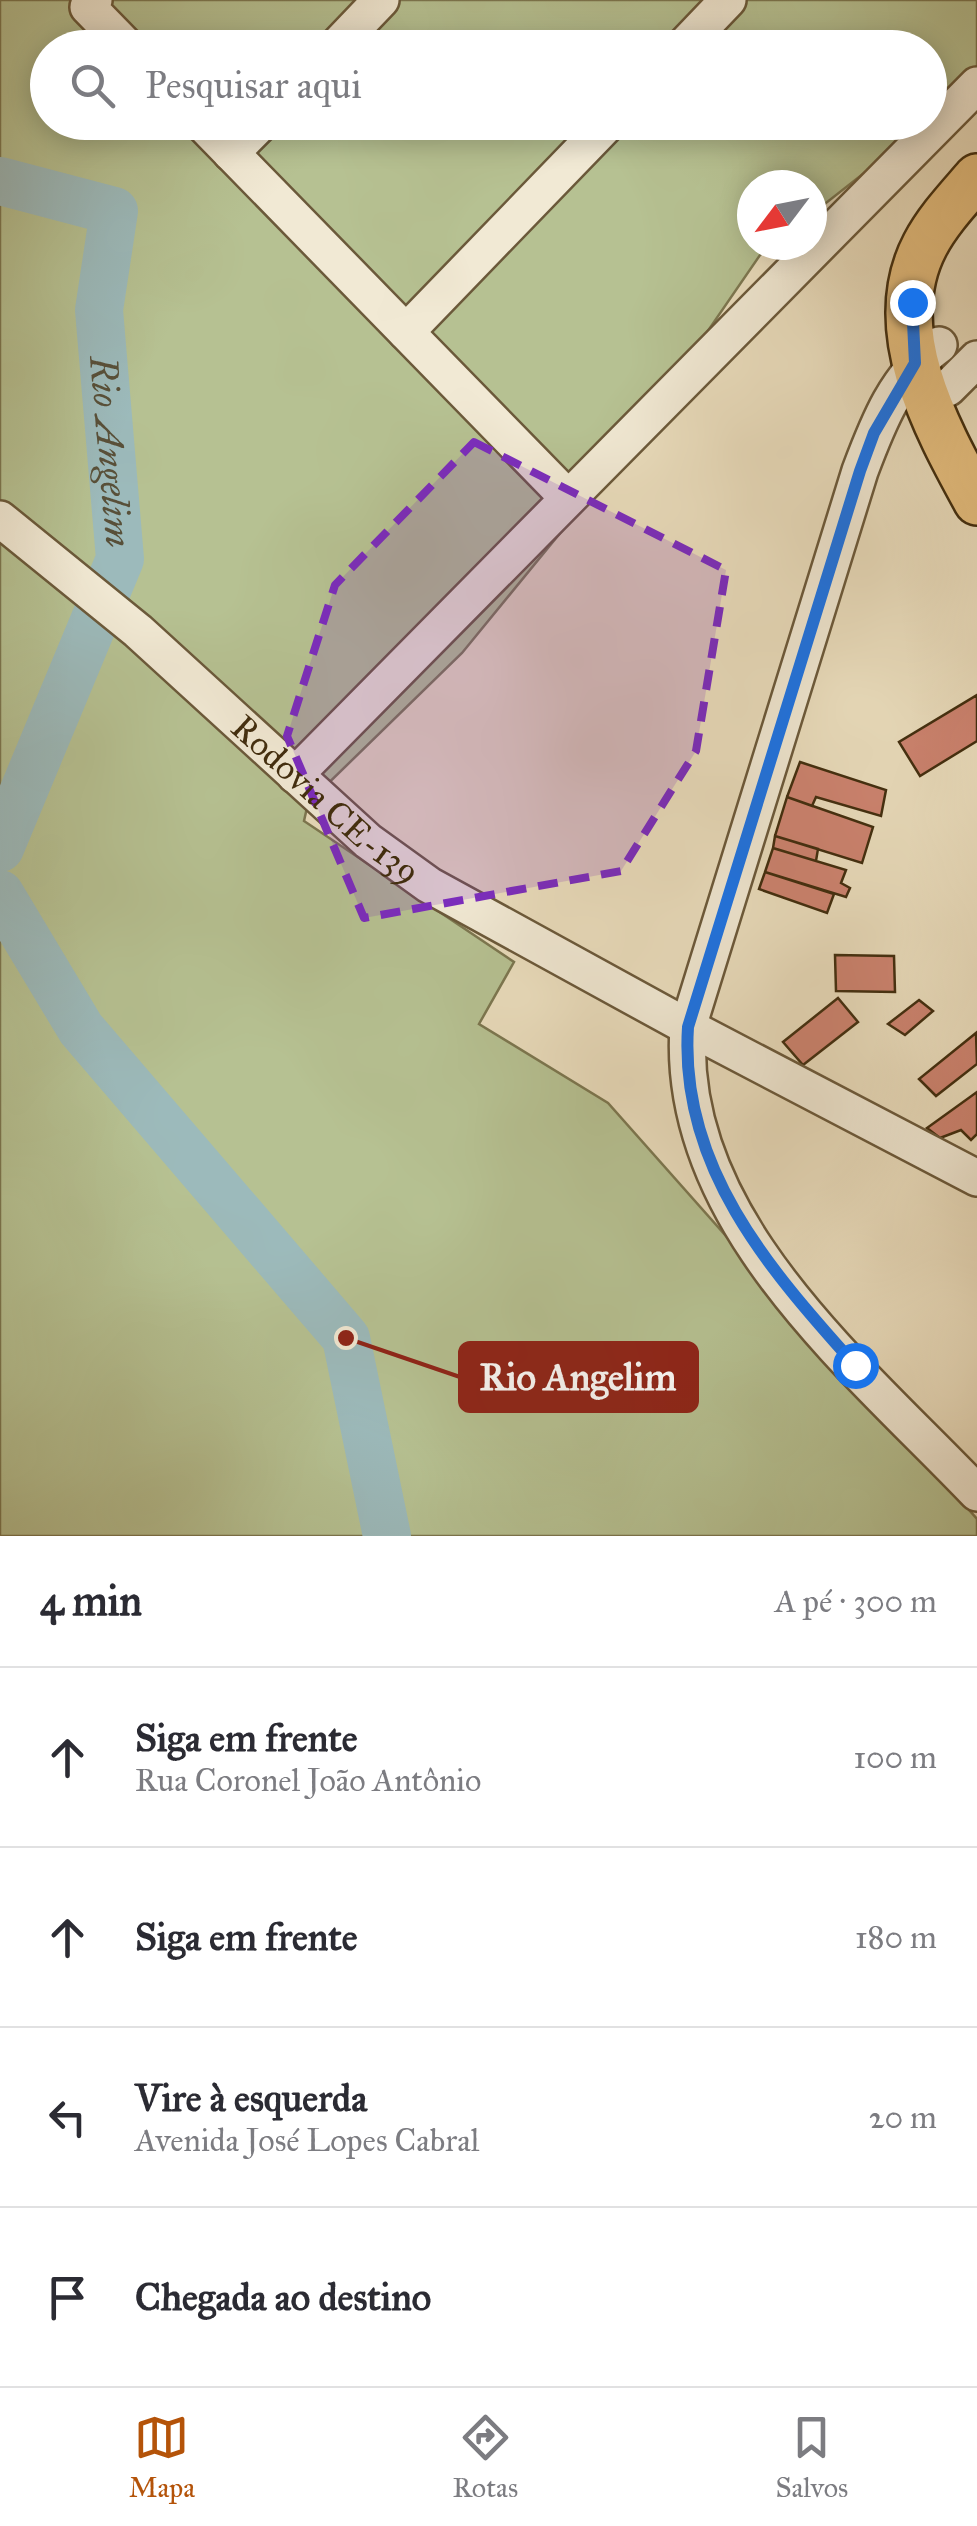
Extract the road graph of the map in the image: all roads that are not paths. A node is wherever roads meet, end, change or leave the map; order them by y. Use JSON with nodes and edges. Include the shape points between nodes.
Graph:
{"nodes":[{"id":1,"x":94,"y":0,"type":"edge"},
{"id":2,"x":381,"y":0,"type":"edge"},
{"id":3,"x":728,"y":0,"type":"edge"},
{"id":4,"x":110,"y":30,"type":"edge"},
{"id":5,"x":352,"y":30,"type":"edge"},
{"id":6,"x":699,"y":30,"type":"edge"},
{"id":7,"x":977,"y":85,"type":"edge"},
{"id":8,"x":947,"y":115,"type":"edge"},
{"id":9,"x":218,"y":140,"type":"edge"},
{"id":10,"x":245,"y":140,"type":"edge"},
{"id":11,"x":592,"y":140,"type":"edge"},
{"id":12,"x":923,"y":140,"type":"edge"},
{"id":13,"x":231,"y":154,"type":"junction"},
{"id":14,"x":977,"y":177,"type":"edge"},
{"id":15,"x":977,"y":218,"type":"edge"},
{"id":16,"x":406,"y":332,"type":"junction"},
{"id":17,"x":945,"y":364,"type":"edge"},
{"id":18,"x":977,"y":451,"type":"edge"},
{"id":19,"x":568,"y":498,"type":"junction"},
{"id":20,"x":977,"y":502,"type":"edge"},
{"id":21,"x":0,"y":520,"type":"edge"},
{"id":22,"x":295,"y":775,"type":"junction"},
{"id":23,"x":688,"y":1027,"type":"junction"},
{"id":24,"x":977,"y":1178,"type":"edge"},
{"id":25,"x":977,"y":1493,"type":"edge"}],
"edges":[{"from":1,"to":4,"type":"street","via":[[88,7]]},
{"from":2,"to":5,"type":"street"},
{"from":3,"to":6,"type":"street"},
{"from":7,"to":8,"type":"street"},
{"from":9,"to":13,"type":"street"},
{"from":10,"to":13,"type":"street"},
{"from":11,"to":16,"type":"street"},
{"from":12,"to":19,"type":"street"},
{"from":13,"to":16,"type":"street"},
{"from":14,"to":17,"type":"main road","via":[[933,232],[914,272]]},
{"from":15,"to":17,"type":"main road","via":[[943,270],[936,298]]},
{"from":16,"to":19,"type":"street"},
{"from":17,"to":18,"type":"main road"},
{"from":17,"to":20,"type":"main road","via":[[929,412]]},
{"from":17,"to":23,"type":"street","via":[[874,433]]},
{"from":19,"to":22,"type":"street"},
{"from":21,"to":22,"type":"street","name":"Rodovia CE-139","via":[[138,631]]},
{"from":22,"to":23,"type":"street","name":"Rodovia CE-139","via":[[368,842],[429,885]]},
{"from":23,"to":24,"type":"street","name":"Rodovia CE-139"},
{"from":23,"to":25,"type":"street","via":[[691,1106],[736,1216],[807,1312]]}]}
